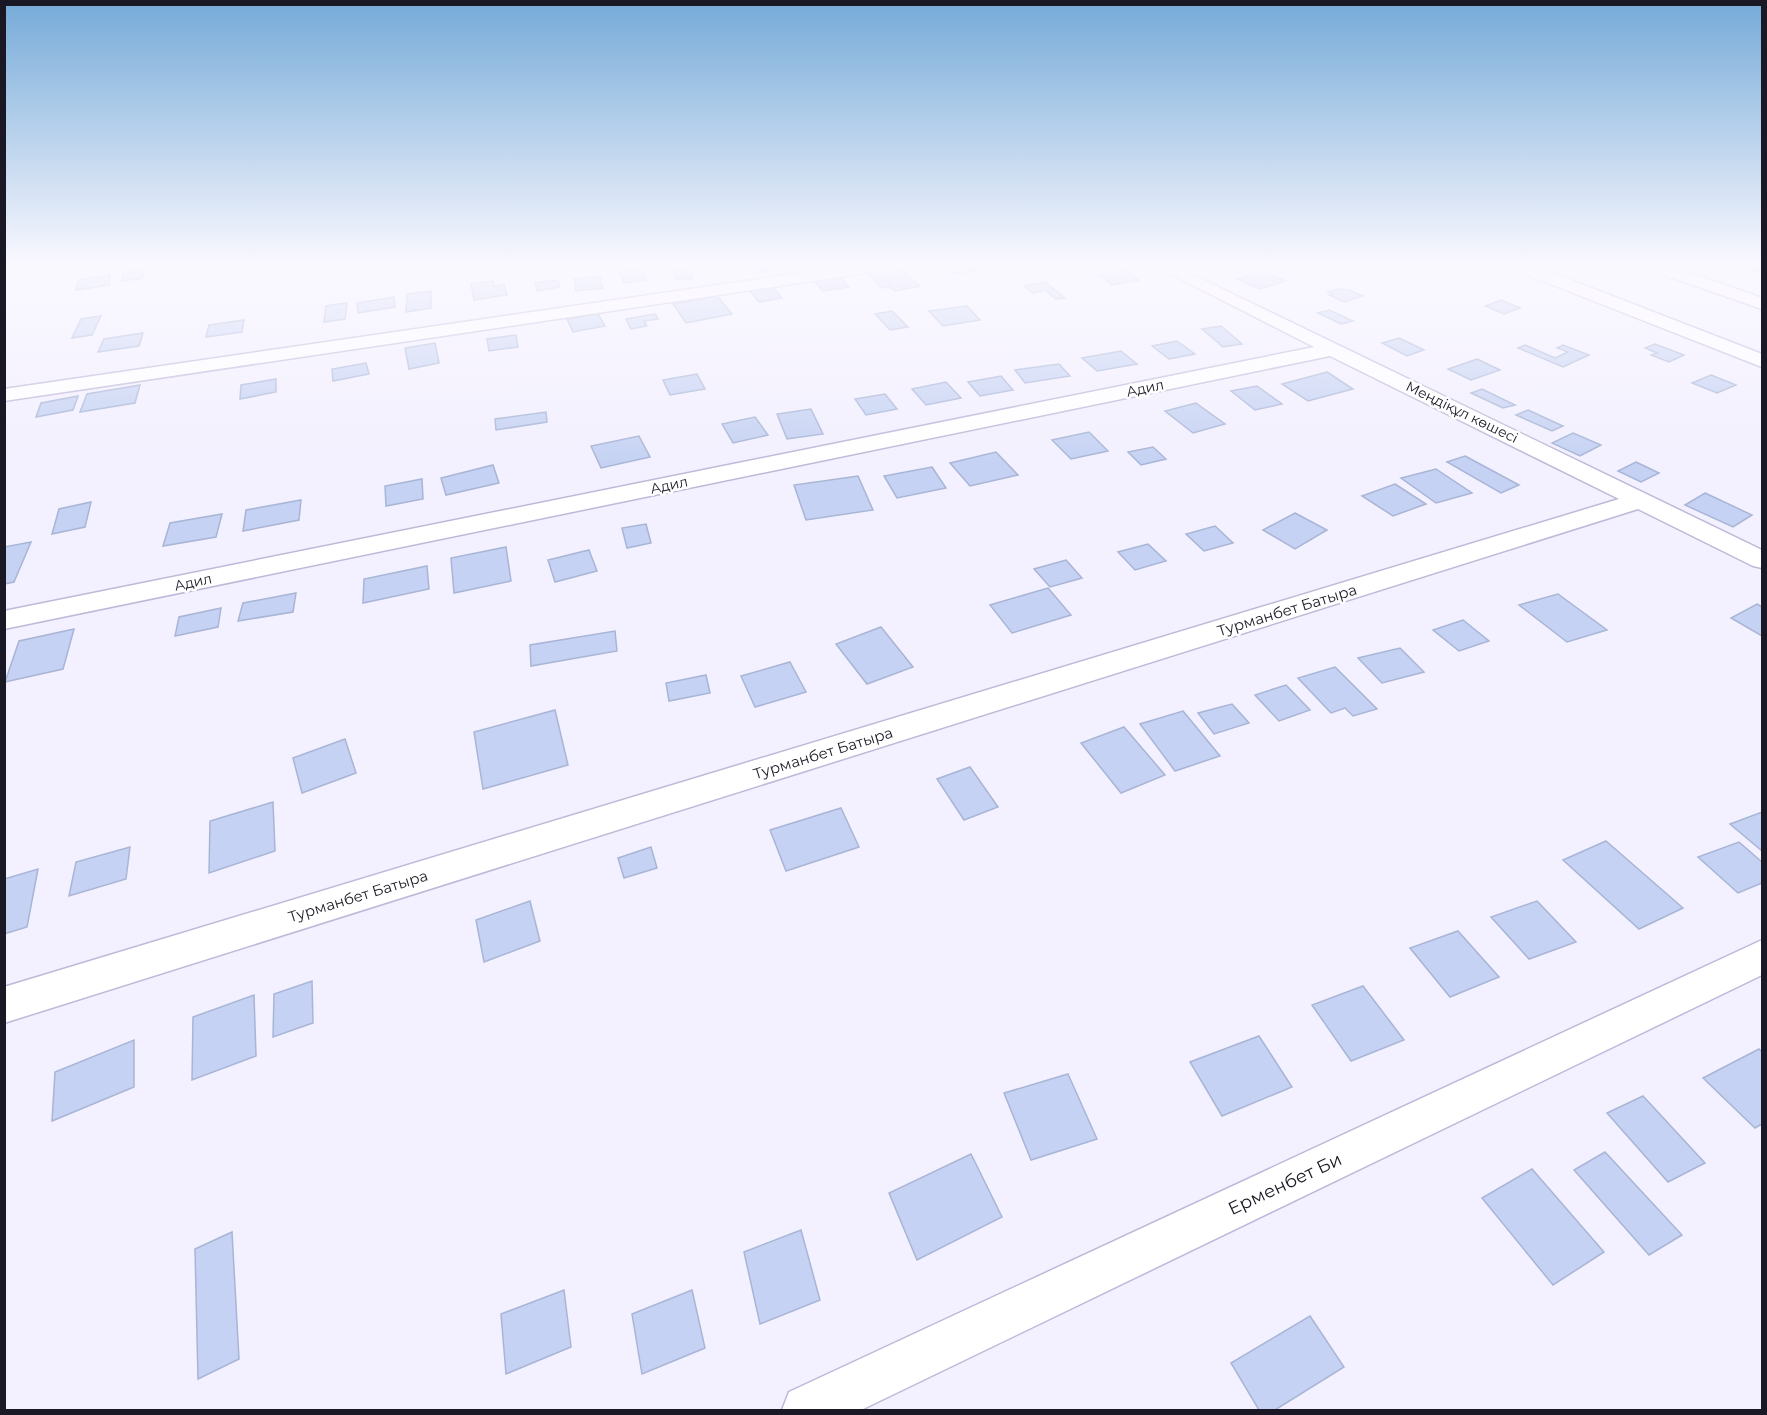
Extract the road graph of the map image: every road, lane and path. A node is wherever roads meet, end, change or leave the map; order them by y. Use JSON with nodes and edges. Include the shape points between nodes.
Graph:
{"nodes":[{"id":1,"x":438,"y":331,"type":"edge"},
{"id":2,"x":1295,"y":331,"type":"edge"},
{"id":3,"x":1686,"y":331,"type":"edge"},
{"id":4,"x":1334,"y":350,"type":"junction"},
{"id":5,"x":1762,"y":361,"type":"edge"},
{"id":6,"x":4,"y":395,"type":"edge"},
{"id":7,"x":1641,"y":500,"type":"junction"},
{"id":8,"x":1762,"y":560,"type":"edge"},
{"id":9,"x":4,"y":620,"type":"edge"},
{"id":10,"x":1762,"y":957,"type":"edge"},
{"id":11,"x":4,"y":1005,"type":"edge"},
{"id":12,"x":807,"y":1410,"type":"edge"}],
"edges":[{"from":1,"to":6,"type":"street"},
{"from":2,"to":4,"type":"street","name":"Меңдіқұл көшесі"},
{"from":3,"to":5,"type":"street"},
{"from":4,"to":7,"type":"street","name":"Меңдіқұл көшесі"},
{"from":4,"to":9,"type":"street","name":"Адил"},
{"from":7,"to":8,"type":"street","name":"Меңдіқұл көшесі"},
{"from":7,"to":11,"type":"street","name":"Турманбет Батыра"},
{"from":10,"to":12,"type":"street","name":"Ерменбет Би"}]}
